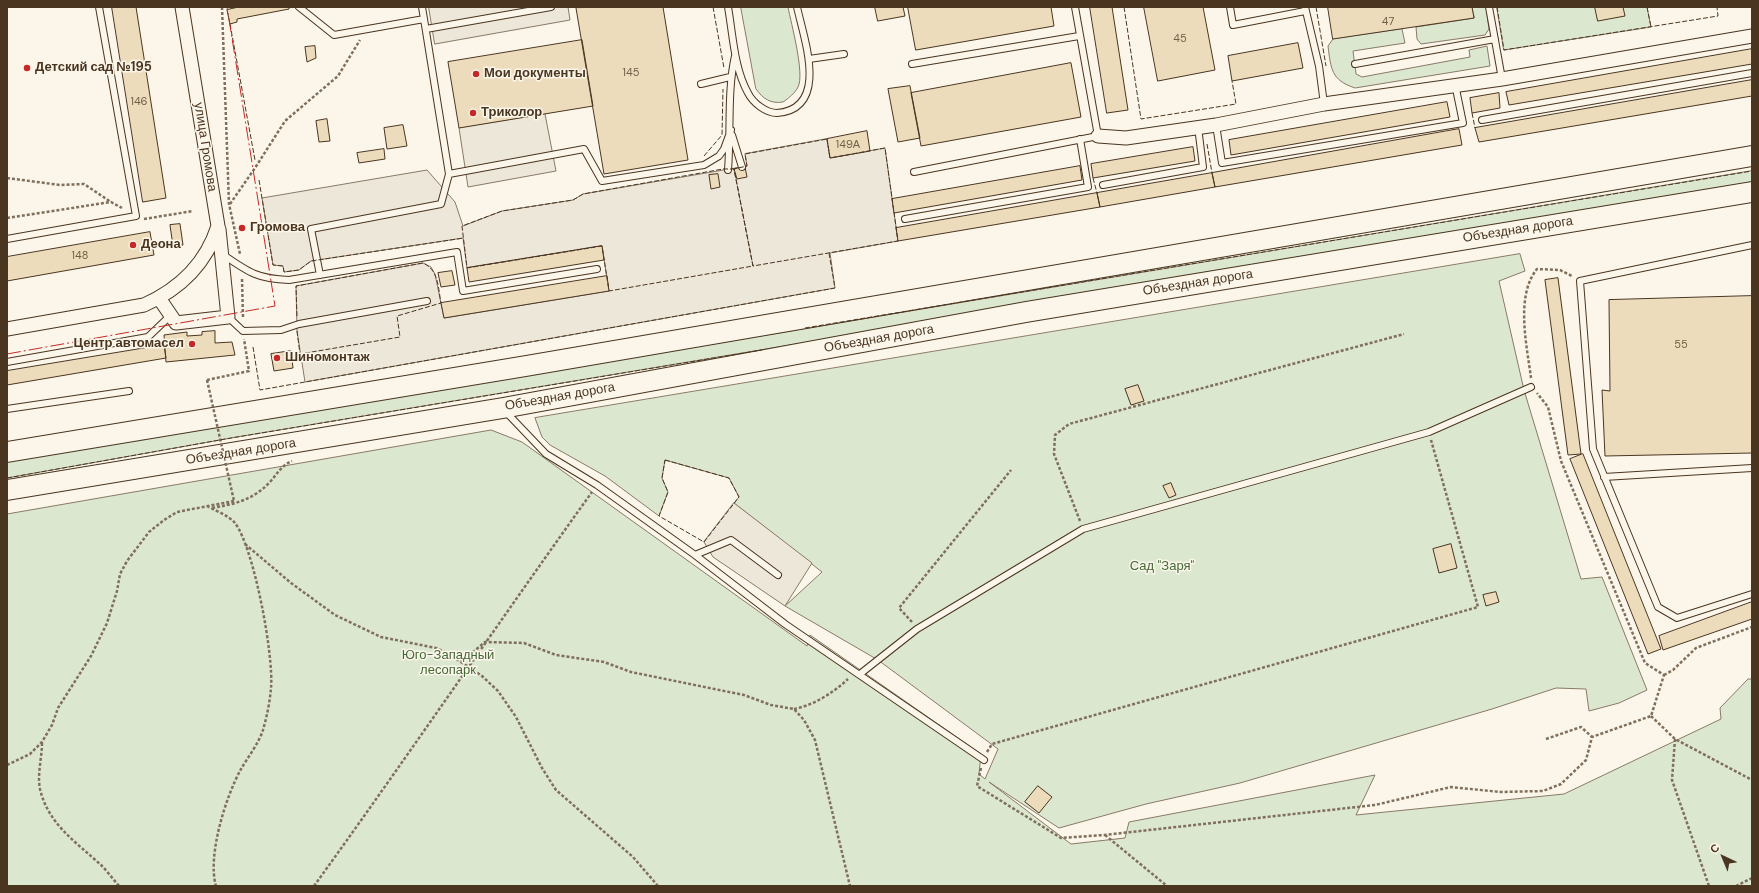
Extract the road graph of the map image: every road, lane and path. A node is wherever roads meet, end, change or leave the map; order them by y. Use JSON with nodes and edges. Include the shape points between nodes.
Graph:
{"nodes":[{"id":1,"x":99,"y":7,"type":"edge"},
{"id":2,"x":182,"y":7,"type":"edge"},
{"id":3,"x":222,"y":7,"type":"edge"},
{"id":4,"x":299,"y":7,"type":"edge"},
{"id":5,"x":422,"y":7,"type":"edge"},
{"id":6,"x":552,"y":7,"type":"edge"},
{"id":7,"x":728,"y":7,"type":"edge"},
{"id":8,"x":797,"y":7,"type":"edge"},
{"id":9,"x":1075,"y":7,"type":"edge"},
{"id":10,"x":1230,"y":7,"type":"edge"},
{"id":11,"x":1490,"y":7,"type":"edge"},
{"id":12,"x":1305,"y":9,"type":"edge"},
{"id":13,"x":424,"y":19,"type":"junction"},
{"id":14,"x":367,"y":29,"type":"junction"},
{"id":15,"x":426,"y":29,"type":"junction"},
{"id":16,"x":1079,"y":36,"type":"junction"},
{"id":17,"x":1752,"y":36,"type":"edge"},
{"id":18,"x":1494,"y":40,"type":"junction"},
{"id":19,"x":736,"y":54,"type":"junction"},
{"id":20,"x":844,"y":54,"type":"dead end"},
{"id":21,"x":809,"y":59,"type":"junction"},
{"id":22,"x":912,"y":64,"type":"dead end"},
{"id":23,"x":1355,"y":64,"type":"dead end"},
{"id":24,"x":1752,"y":73,"type":"edge"},
{"id":25,"x":730,"y":77,"type":"junction"},
{"id":26,"x":1502,"y":79,"type":"junction"},
{"id":27,"x":701,"y":84,"type":"dead end"},
{"id":28,"x":1455,"y":84,"type":"junction"},
{"id":29,"x":1324,"y":104,"type":"junction"},
{"id":30,"x":1482,"y":120,"type":"dead end"},
{"id":31,"x":1216,"y":125,"type":"junction"},
{"id":32,"x":1198,"y":127,"type":"junction"},
{"id":33,"x":731,"y":130,"type":"junction"},
{"id":34,"x":1098,"y":136,"type":"junction"},
{"id":35,"x":1080,"y":139,"type":"junction"},
{"id":36,"x":1752,"y":156,"type":"edge"},
{"id":37,"x":742,"y":167,"type":"dead end"},
{"id":38,"x":728,"y":170,"type":"dead end"},
{"id":39,"x":914,"y":172,"type":"dead end"},
{"id":40,"x":449,"y":174,"type":"junction"},
{"id":41,"x":7,"y":178,"type":"edge"},
{"id":42,"x":1102,"y":185,"type":"dead end"},
{"id":43,"x":1752,"y":192,"type":"edge"},
{"id":44,"x":111,"y":202,"type":"dead end"},
{"id":45,"x":230,"y":204,"type":"junction"},
{"id":46,"x":905,"y":219,"type":"dead end"},
{"id":47,"x":218,"y":226,"type":"junction"},
{"id":48,"x":7,"y":239,"type":"edge"},
{"id":49,"x":1752,"y":245,"type":"edge"},
{"id":50,"x":221,"y":253,"type":"junction"},
{"id":51,"x":240,"y":254,"type":"dead end"},
{"id":52,"x":597,"y":269,"type":"dead end"},
{"id":53,"x":320,"y":275,"type":"junction"},
{"id":54,"x":1580,"y":281,"type":"junction"},
{"id":55,"x":160,"y":298,"type":"junction"},
{"id":56,"x":427,"y":301,"type":"dead end"},
{"id":57,"x":171,"y":315,"type":"junction"},
{"id":58,"x":228,"y":317,"type":"junction"},
{"id":59,"x":7,"y":329,"type":"edge"},
{"id":60,"x":1404,"y":334,"type":"dead end"},
{"id":61,"x":7,"y":362,"type":"edge"},
{"id":62,"x":235,"y":374,"type":"dead end"},
{"id":63,"x":1531,"y":387,"type":"junction"},
{"id":64,"x":129,"y":391,"type":"dead end"},
{"id":65,"x":503,"y":408,"type":"junction"},
{"id":66,"x":7,"y":409,"type":"edge"},
{"id":67,"x":1429,"y":432,"type":"junction"},
{"id":68,"x":7,"y":452,"type":"edge"},
{"id":69,"x":297,"y":459,"type":"dead end"},
{"id":70,"x":1752,"y":468,"type":"edge"},
{"id":71,"x":1011,"y":470,"type":"dead end"},
{"id":72,"x":1604,"y":477,"type":"junction"},
{"id":73,"x":597,"y":485,"type":"junction"},
{"id":74,"x":7,"y":490,"type":"edge"},
{"id":75,"x":207,"y":506,"type":"junction"},
{"id":76,"x":211,"y":508,"type":"junction"},
{"id":77,"x":1083,"y":529,"type":"junction"},
{"id":78,"x":245,"y":544,"type":"junction"},
{"id":79,"x":695,"y":556,"type":"junction"},
{"id":80,"x":778,"y":575,"type":"dead end"},
{"id":81,"x":1752,"y":594,"type":"edge"},
{"id":82,"x":1752,"y":627,"type":"edge"},
{"id":83,"x":917,"y":629,"type":"junction"},
{"id":84,"x":485,"y":642,"type":"junction"},
{"id":85,"x":461,"y":662,"type":"junction"},
{"id":86,"x":468,"y":666,"type":"junction"},
{"id":87,"x":860,"y":674,"type":"junction"},
{"id":88,"x":1664,"y":675,"type":"junction"},
{"id":89,"x":794,"y":710,"type":"junction"},
{"id":90,"x":1651,"y":716,"type":"junction"},
{"id":91,"x":1592,"y":737,"type":"junction"},
{"id":92,"x":1546,"y":739,"type":"dead end"},
{"id":93,"x":1675,"y":739,"type":"junction"},
{"id":94,"x":42,"y":742,"type":"junction"},
{"id":95,"x":984,"y":760,"type":"junction"},
{"id":96,"x":7,"y":765,"type":"edge"},
{"id":97,"x":1752,"y":780,"type":"edge"},
{"id":98,"x":1104,"y":835,"type":"junction"},
{"id":99,"x":1752,"y":878,"type":"edge"},
{"id":100,"x":119,"y":886,"type":"edge"},
{"id":101,"x":216,"y":886,"type":"edge"},
{"id":102,"x":314,"y":886,"type":"edge"},
{"id":103,"x":658,"y":886,"type":"edge"},
{"id":104,"x":850,"y":886,"type":"edge"},
{"id":105,"x":1167,"y":886,"type":"edge"},
{"id":106,"x":1709,"y":886,"type":"edge"},
{"id":107,"x":1736,"y":886,"type":"edge"}],
"edges":[{"from":1,"to":48,"type":"lane","via":[[136,216]]},
{"from":2,"to":47,"type":"street","name":"улица Громова"},
{"from":3,"to":45,"type":"path"},
{"from":4,"to":14,"type":"lane","via":[[334,35]]},
{"from":5,"to":13,"type":"lane"},
{"from":6,"to":15,"type":"lane"},
{"from":7,"to":19,"type":"lane"},
{"from":8,"to":21,"type":"lane"},
{"from":9,"to":16,"type":"lane"},
{"from":10,"to":12,"type":"lane","via":[[1233,25]]},
{"from":11,"to":18,"type":"lane"},
{"from":12,"to":29,"type":"lane","via":[[1319,66]]},
{"from":13,"to":14,"type":"lane"},
{"from":13,"to":15,"type":"lane"},
{"from":14,"to":45,"type":"path","via":[[338,76],[285,121]]},
{"from":15,"to":40,"type":"lane"},
{"from":16,"to":22,"type":"lane"},
{"from":16,"to":34,"type":"lane"},
{"from":17,"to":26,"type":"street"},
{"from":18,"to":23,"type":"lane"},
{"from":18,"to":26,"type":"lane"},
{"from":19,"to":21,"type":"lane","via":[[741,77],[749,95],[772,113],[785,112],[797,106],[807,93],[811,81]]},
{"from":19,"to":25,"type":"lane"},
{"from":20,"to":21,"type":"lane"},
{"from":24,"to":30,"type":"lane"},
{"from":25,"to":27,"type":"lane"},
{"from":25,"to":33,"type":"lane"},
{"from":26,"to":28,"type":"street"},
{"from":28,"to":29,"type":"street"},
{"from":28,"to":31,"type":"lane","via":[[1463,123],[1222,163]]},
{"from":29,"to":31,"type":"street"},
{"from":31,"to":32,"type":"street"},
{"from":32,"to":34,"type":"street","via":[[1126,138]]},
{"from":32,"to":42,"type":"lane","via":[[1203,166]]},
{"from":33,"to":37,"type":"lane"},
{"from":33,"to":38,"type":"lane"},
{"from":33,"to":40,"type":"lane","via":[[719,156],[704,165],[602,181],[584,149]]},
{"from":34,"to":35,"type":"lane"},
{"from":35,"to":39,"type":"lane"},
{"from":35,"to":46,"type":"lane","via":[[1088,187]]},
{"from":36,"to":68,"type":"main road","via":[[526,366]]},
{"from":40,"to":53,"type":"lane","via":[[441,204],[311,229]]},
{"from":41,"to":44,"type":"path","via":[[60,185],[84,184]]},
{"from":43,"to":65,"type":"main road","name":"Объездная дорога","via":[[1026,312]]},
{"from":45,"to":51,"type":"path"},
{"from":47,"to":50,"type":"street","name":"улица Громова"},
{"from":47,"to":55,"type":"street","via":[[207,253],[187,278]]},
{"from":49,"to":54,"type":"lane"},
{"from":50,"to":53,"type":"lane","via":[[242,268],[268,279],[289,280]]},
{"from":50,"to":58,"type":"street","name":"улица Громова"},
{"from":52,"to":53,"type":"lane","via":[[463,291],[457,252]]},
{"from":54,"to":63,"type":"path","via":[[1560,270],[1537,269],[1529,279],[1524,313]]},
{"from":54,"to":72,"type":"lane","via":[[1593,449]]},
{"from":55,"to":57,"type":"street"},
{"from":55,"to":59,"type":"street","via":[[144,305]]},
{"from":56,"to":58,"type":"lane","via":[[299,324],[281,330],[243,331]]},
{"from":57,"to":58,"type":"street","via":[[176,323]]},
{"from":57,"to":61,"type":"lane","via":[[148,337]]},
{"from":60,"to":77,"type":"path","via":[[1069,424],[1055,435],[1054,454]]},
{"from":62,"to":75,"type":"path","bridge":true,"via":[[207,380],[234,501]]},
{"from":63,"to":67,"type":"lane"},
{"from":63,"to":88,"type":"path","via":[[1548,407],[1561,461],[1645,664]]},
{"from":64,"to":66,"type":"lane"},
{"from":65,"to":73,"type":"lane","via":[[546,454]]},
{"from":65,"to":74,"type":"main road","name":"Объездная дорога"},
{"from":67,"to":77,"type":"lane"},
{"from":67,"to":95,"type":"path","via":[[1478,607],[992,744]]},
{"from":69,"to":76,"type":"path","via":[[285,465],[252,498]]},
{"from":70,"to":72,"type":"lane"},
{"from":71,"to":83,"type":"path","via":[[899,608]]},
{"from":72,"to":81,"type":"lane","via":[[1658,607],[1677,618]]},
{"from":73,"to":79,"type":"lane"},
{"from":73,"to":84,"type":"path"},
{"from":75,"to":76,"type":"path"},
{"from":75,"to":94,"type":"path","via":[[177,512],[164,520],[149,532],[127,561],[120,574],[118,591],[107,623],[91,656],[58,708]]},
{"from":76,"to":78,"type":"path","via":[[235,524]]},
{"from":77,"to":83,"type":"lane"},
{"from":78,"to":85,"type":"path","via":[[286,579],[335,615],[381,637],[436,648]]},
{"from":78,"to":101,"type":"path","via":[[264,623],[270,658],[271,687],[262,731],[240,771],[219,830],[214,857]]},
{"from":79,"to":80,"type":"lane","via":[[731,540]]},
{"from":79,"to":87,"type":"lane","via":[[785,624]]},
{"from":82,"to":88,"type":"path","via":[[1696,648]]},
{"from":83,"to":87,"type":"lane"},
{"from":84,"to":85,"type":"path"},
{"from":84,"to":86,"type":"path"},
{"from":84,"to":89,"type":"path","via":[[524,643],[556,655],[604,662],[631,672],[744,695]]},
{"from":85,"to":86,"type":"path"},
{"from":86,"to":102,"type":"path","via":[[380,796]]},
{"from":86,"to":103,"type":"path","via":[[490,683],[506,702],[556,790],[633,857]]},
{"from":87,"to":89,"type":"path","via":[[848,679],[815,703]]},
{"from":87,"to":95,"type":"lane"},
{"from":88,"to":90,"type":"path"},
{"from":89,"to":104,"type":"path","via":[[804,720],[815,740]]},
{"from":90,"to":91,"type":"path"},
{"from":90,"to":93,"type":"path"},
{"from":91,"to":92,"type":"path","via":[[1581,727]]},
{"from":91,"to":98,"type":"path","via":[[1586,760],[1561,784],[1543,791],[1501,792],[1450,787],[1375,805]]},
{"from":93,"to":97,"type":"path"},
{"from":93,"to":106,"type":"path","via":[[1672,780]]},
{"from":94,"to":96,"type":"path","via":[[30,754]]},
{"from":94,"to":100,"type":"path","via":[[40,788],[46,806],[67,836],[101,865]]},
{"from":95,"to":98,"type":"path","via":[[977,786],[1061,838]]},
{"from":98,"to":105,"type":"path"},
{"from":99,"to":107,"type":"path"}]}
